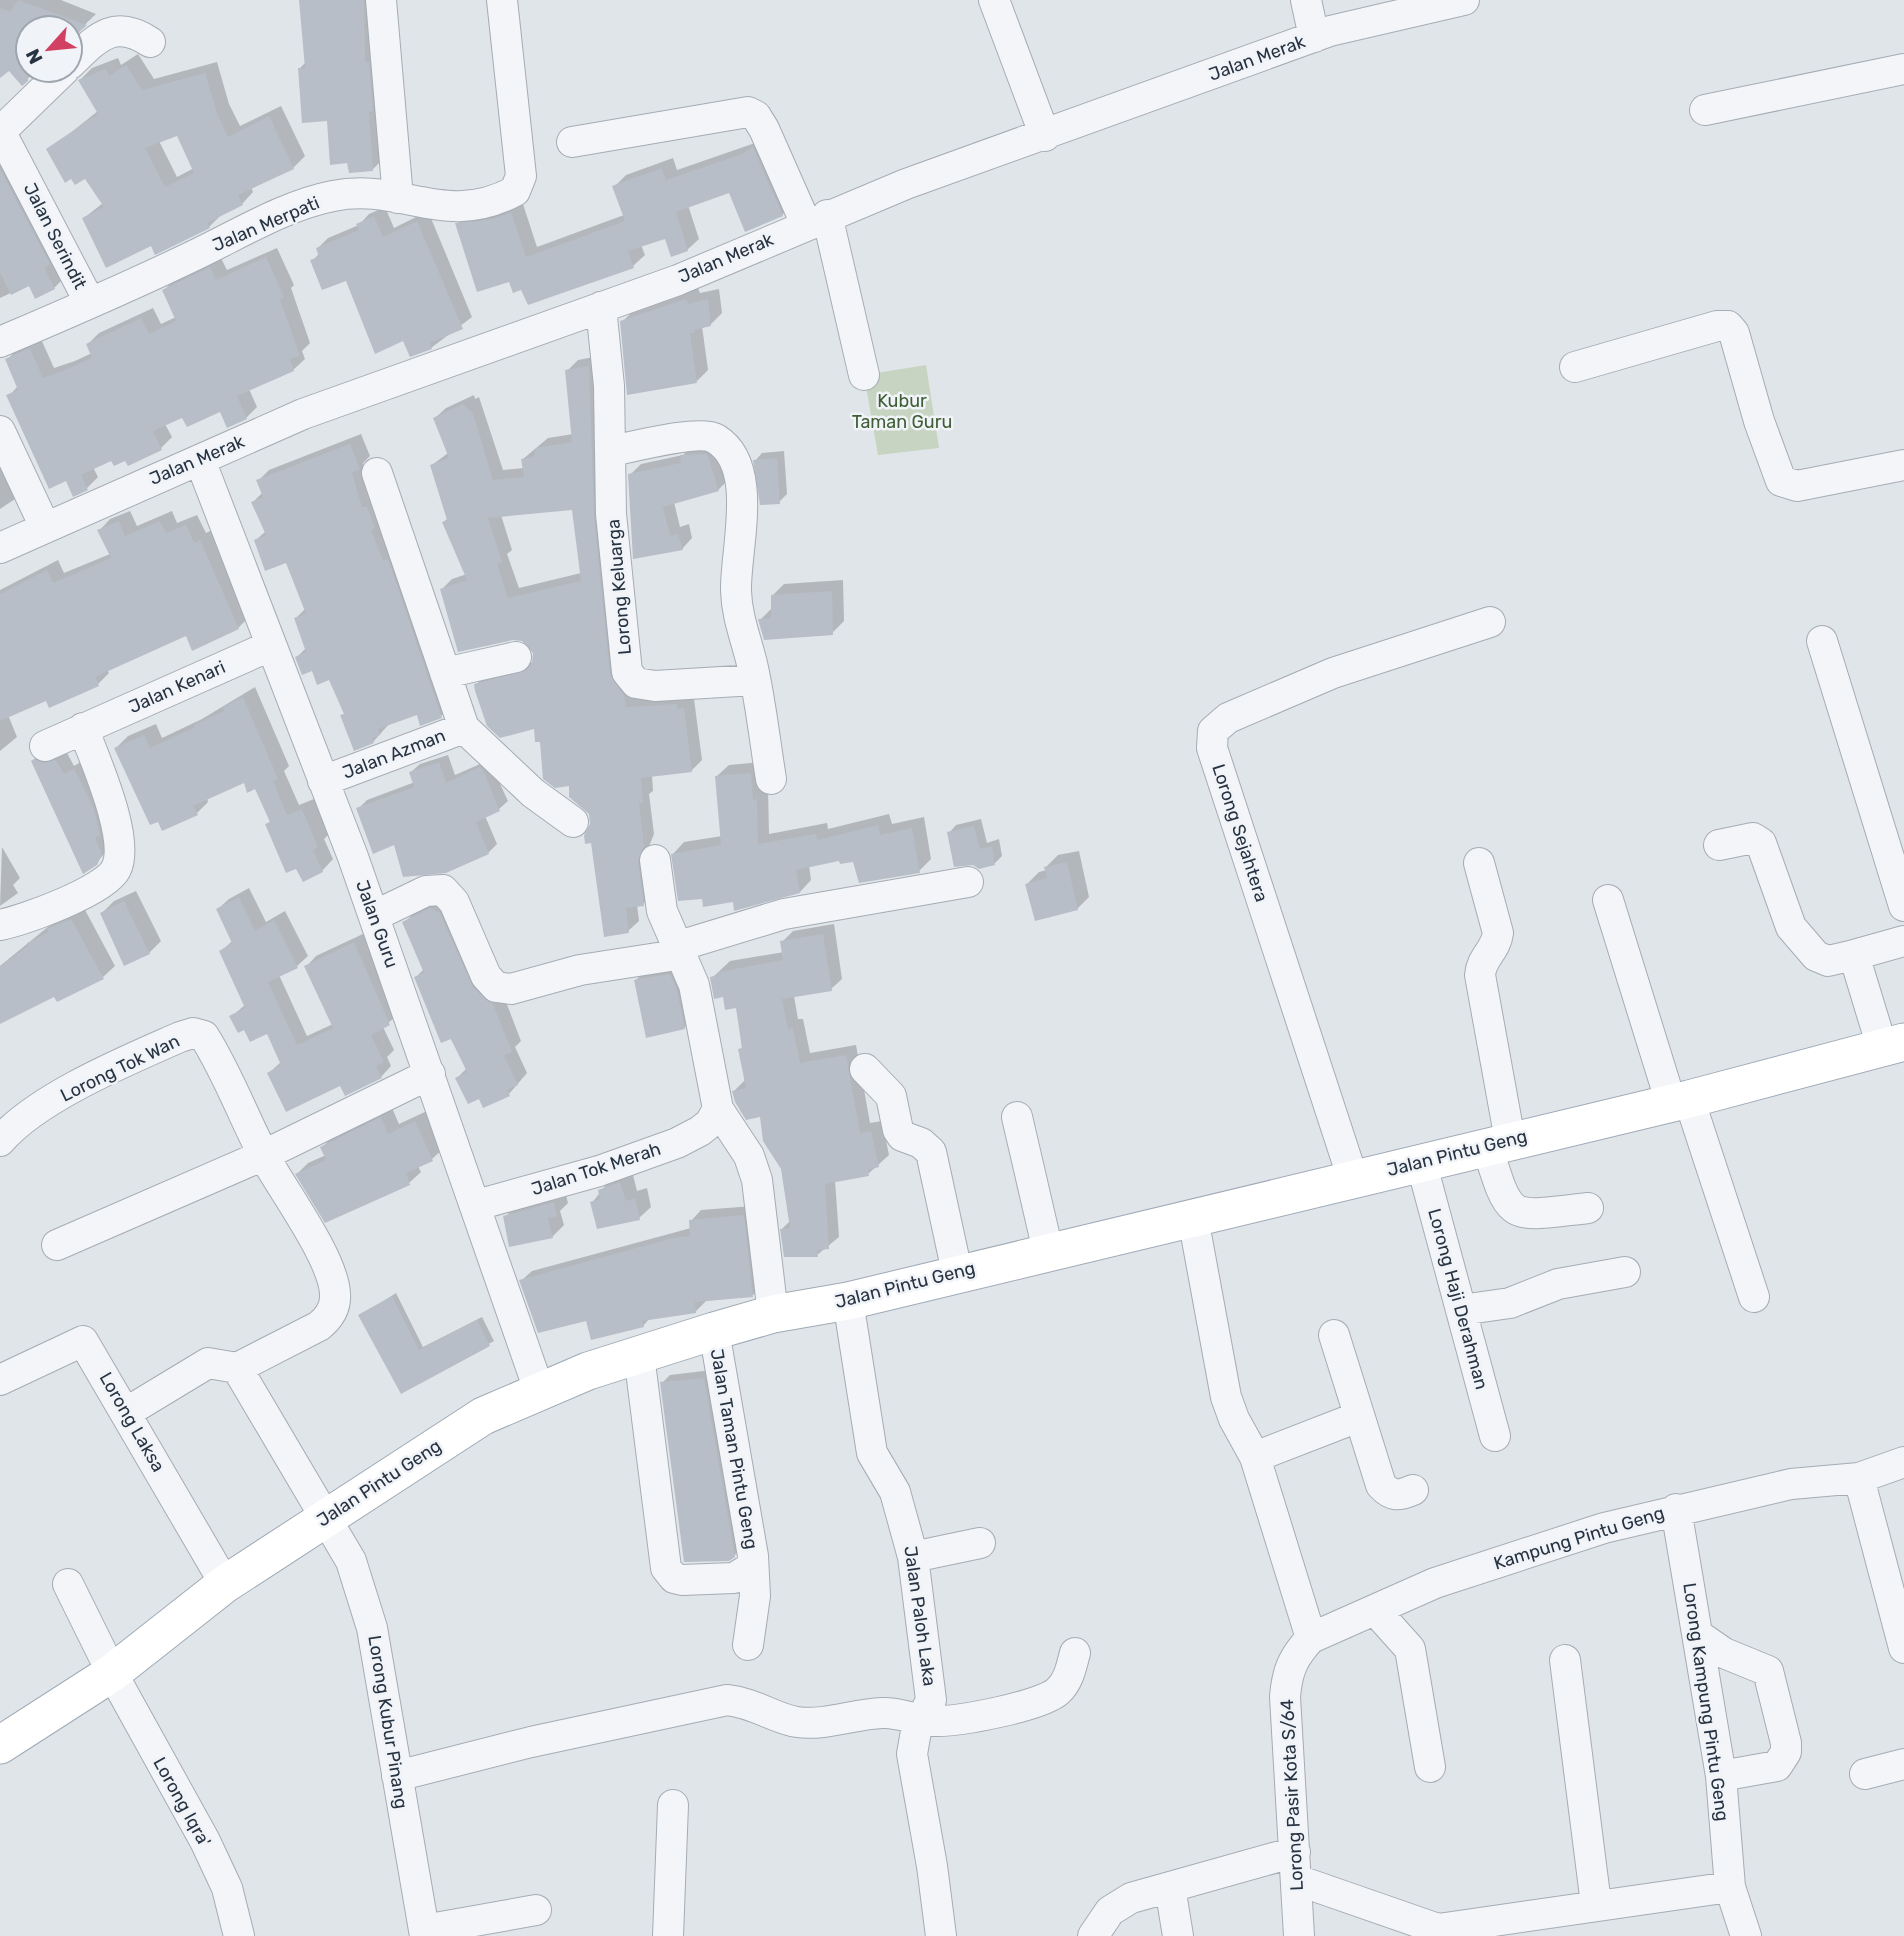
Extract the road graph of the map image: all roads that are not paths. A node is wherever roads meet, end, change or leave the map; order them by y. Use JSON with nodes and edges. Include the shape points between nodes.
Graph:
{"nodes":[{"id":1,"x":381,"y":0,"type":"edge"},
{"id":2,"x":502,"y":0,"type":"edge"},
{"id":3,"x":994,"y":0,"type":"edge"},
{"id":4,"x":1306,"y":0,"type":"edge"},
{"id":5,"x":1464,"y":0,"type":"edge"},
{"id":6,"x":1314,"y":37,"type":"junction"},
{"id":7,"x":150,"y":42,"type":"dead end"},
{"id":8,"x":84,"y":51,"type":"edge"},
{"id":9,"x":1904,"y":69,"type":"edge"},
{"id":10,"x":49,"y":84,"type":"edge"},
{"id":11,"x":1705,"y":110,"type":"dead end"},
{"id":12,"x":0,"y":131,"type":"edge"},
{"id":13,"x":1045,"y":136,"type":"junction"},
{"id":14,"x":572,"y":142,"type":"dead end"},
{"id":15,"x":398,"y":198,"type":"junction"},
{"id":16,"x":816,"y":219,"type":"junction"},
{"id":17,"x":90,"y":303,"type":"junction"},
{"id":18,"x":601,"y":307,"type":"junction"},
{"id":19,"x":0,"y":342,"type":"edge"},
{"id":20,"x":1575,"y":367,"type":"dead end"},
{"id":21,"x":864,"y":375,"type":"dead end"},
{"id":22,"x":0,"y":430,"type":"edge"},
{"id":23,"x":612,"y":451,"type":"junction"},
{"id":24,"x":200,"y":460,"type":"junction"},
{"id":25,"x":1904,"y":465,"type":"edge"},
{"id":26,"x":377,"y":473,"type":"dead end"},
{"id":27,"x":45,"y":527,"type":"junction"},
{"id":28,"x":0,"y":548,"type":"edge"},
{"id":29,"x":1490,"y":622,"type":"dead end"},
{"id":30,"x":1822,"y":641,"type":"dead end"},
{"id":31,"x":270,"y":646,"type":"junction"},
{"id":32,"x":516,"y":657,"type":"dead end"},
{"id":33,"x":444,"y":673,"type":"junction"},
{"id":34,"x":755,"y":680,"type":"junction"},
{"id":35,"x":83,"y":728,"type":"junction"},
{"id":36,"x":464,"y":728,"type":"junction"},
{"id":37,"x":45,"y":746,"type":"dead end"},
{"id":38,"x":771,"y":779,"type":"dead end"},
{"id":39,"x":323,"y":781,"type":"junction"},
{"id":40,"x":572,"y":822,"type":"dead end"},
{"id":41,"x":1718,"y":845,"type":"dead end"},
{"id":42,"x":655,"y":860,"type":"dead end"},
{"id":43,"x":1479,"y":863,"type":"dead end"},
{"id":44,"x":968,"y":882,"type":"dead end"},
{"id":45,"x":1608,"y":900,"type":"dead end"},
{"id":46,"x":1904,"y":906,"type":"edge"},
{"id":47,"x":374,"y":916,"type":"junction"},
{"id":48,"x":0,"y":925,"type":"edge"},
{"id":49,"x":1904,"y":941,"type":"edge"},
{"id":50,"x":681,"y":950,"type":"junction"},
{"id":51,"x":1854,"y":955,"type":"junction"},
{"id":52,"x":1893,"y":1044,"type":"edge"},
{"id":53,"x":865,"y":1069,"type":"dead end"},
{"id":54,"x":430,"y":1074,"type":"junction"},
{"id":55,"x":1680,"y":1101,"type":"junction"},
{"id":56,"x":714,"y":1116,"type":"junction"},
{"id":57,"x":1017,"y":1117,"type":"dead end"},
{"id":58,"x":0,"y":1141,"type":"edge"},
{"id":59,"x":1498,"y":1143,"type":"junction"},
{"id":60,"x":264,"y":1155,"type":"junction"},
{"id":61,"x":1421,"y":1162,"type":"junction"},
{"id":62,"x":1353,"y":1178,"type":"junction"},
{"id":63,"x":477,"y":1205,"type":"junction"},
{"id":64,"x":1588,"y":1208,"type":"dead end"},
{"id":65,"x":1193,"y":1218,"type":"junction"},
{"id":66,"x":57,"y":1245,"type":"dead end"},
{"id":67,"x":1048,"y":1251,"type":"junction"},
{"id":68,"x":957,"y":1272,"type":"junction"},
{"id":69,"x":1625,"y":1272,"type":"dead end"},
{"id":70,"x":1754,"y":1297,"type":"dead end"},
{"id":71,"x":848,"y":1301,"type":"junction"},
{"id":72,"x":1461,"y":1310,"type":"junction"},
{"id":73,"x":773,"y":1314,"type":"junction"},
{"id":74,"x":714,"y":1331,"type":"junction"},
{"id":75,"x":1334,"y":1335,"type":"dead end"},
{"id":76,"x":639,"y":1355,"type":"junction"},
{"id":77,"x":237,"y":1368,"type":"junction"},
{"id":78,"x":0,"y":1380,"type":"edge"},
{"id":79,"x":540,"y":1393,"type":"junction"},
{"id":80,"x":127,"y":1412,"type":"junction"},
{"id":81,"x":1358,"y":1417,"type":"junction"},
{"id":82,"x":1495,"y":1436,"type":"dead end"},
{"id":83,"x":1255,"y":1457,"type":"junction"},
{"id":84,"x":1904,"y":1462,"type":"edge"},
{"id":85,"x":1859,"y":1478,"type":"junction"},
{"id":86,"x":1413,"y":1490,"type":"dead end"},
{"id":87,"x":1676,"y":1509,"type":"junction"},
{"id":88,"x":324,"y":1518,"type":"junction"},
{"id":89,"x":980,"y":1543,"type":"dead end"},
{"id":90,"x":913,"y":1557,"type":"junction"},
{"id":91,"x":752,"y":1567,"type":"junction"},
{"id":92,"x":68,"y":1584,"type":"dead end"},
{"id":93,"x":225,"y":1584,"type":"junction"},
{"id":94,"x":1376,"y":1611,"type":"junction"},
{"id":95,"x":1698,"y":1635,"type":"junction"},
{"id":96,"x":1311,"y":1639,"type":"junction"},
{"id":97,"x":748,"y":1645,"type":"dead end"},
{"id":98,"x":1904,"y":1648,"type":"edge"},
{"id":99,"x":1075,"y":1653,"type":"dead end"},
{"id":100,"x":1565,"y":1660,"type":"dead end"},
{"id":101,"x":112,"y":1673,"type":"junction"},
{"id":102,"x":922,"y":1719,"type":"junction"},
{"id":103,"x":0,"y":1745,"type":"edge"},
{"id":104,"x":1904,"y":1764,"type":"edge"},
{"id":105,"x":1430,"y":1767,"type":"dead end"},
{"id":106,"x":1865,"y":1774,"type":"dead end"},
{"id":107,"x":397,"y":1776,"type":"junction"},
{"id":108,"x":1721,"y":1776,"type":"junction"},
{"id":109,"x":673,"y":1805,"type":"dead end"},
{"id":110,"x":1296,"y":1866,"type":"junction"},
{"id":111,"x":1730,"y":1886,"type":"junction"},
{"id":112,"x":1170,"y":1887,"type":"junction"},
{"id":113,"x":1596,"y":1904,"type":"junction"},
{"id":114,"x":537,"y":1910,"type":"dead end"},
{"id":115,"x":424,"y":1933,"type":"edge"},
{"id":116,"x":1439,"y":1933,"type":"edge"},
{"id":117,"x":240,"y":1936,"type":"edge"},
{"id":118,"x":668,"y":1936,"type":"edge"},
{"id":119,"x":940,"y":1936,"type":"edge"},
{"id":120,"x":1093,"y":1936,"type":"edge"},
{"id":121,"x":1178,"y":1936,"type":"edge"},
{"id":122,"x":1300,"y":1936,"type":"edge"},
{"id":123,"x":1746,"y":1936,"type":"edge"}],
"edges":[{"from":1,"to":15,"type":"street"},
{"from":2,"to":15,"type":"street","name":"Jalan Merpati","via":[[520,160],[521,176],[515,191],[474,208]]},
{"from":3,"to":13,"type":"street"},
{"from":4,"to":6,"type":"street"},
{"from":5,"to":6,"type":"street","name":"Jalan Merak"},
{"from":6,"to":13,"type":"street","name":"Jalan Merak"},
{"from":7,"to":8,"type":"street","via":[[124,29],[95,40]]},
{"from":9,"to":11,"type":"street"},
{"from":10,"to":12,"type":"street"},
{"from":12,"to":17,"type":"street","name":"Jalan Serindit"},
{"from":13,"to":16,"type":"street","name":"Jalan Merak"},
{"from":14,"to":16,"type":"street","via":[[748,112],[764,129]]},
{"from":15,"to":17,"type":"street","name":"Jalan Merpati","via":[[365,193],[309,204]]},
{"from":16,"to":18,"type":"street","name":"Jalan Merak","via":[[678,280]]},
{"from":16,"to":21,"type":"street"},
{"from":17,"to":19,"type":"street","name":"Jalan Merpati"},
{"from":18,"to":23,"type":"street","name":"Lorong Keluarga"},
{"from":18,"to":24,"type":"street","name":"Jalan Merak","via":[[303,414]]},
{"from":20,"to":25,"type":"street","via":[[1728,326],[1781,481],[1797,486]]},
{"from":22,"to":27,"type":"street"},
{"from":23,"to":34,"type":"street","name":"Lorong Keluarga","via":[[612,526],[630,678],[655,687]]},
{"from":23,"to":34,"type":"street","via":[[699,436],[715,437],[728,450],[741,485],[743,510],[736,580],[738,617]]},
{"from":24,"to":27,"type":"street","name":"Jalan Merak"},
{"from":24,"to":31,"type":"street","name":"Jalan Guru"},
{"from":26,"to":33,"type":"street"},
{"from":27,"to":28,"type":"street","name":"Jalan Merak"},
{"from":29,"to":62,"type":"street","name":"Lorong Sejahtera","via":[[1333,673],[1228,718],[1213,731],[1212,748]]},
{"from":30,"to":46,"type":"street"},
{"from":31,"to":35,"type":"street","name":"Jalan Kenari"},
{"from":31,"to":39,"type":"street","name":"Jalan Guru"},
{"from":32,"to":33,"type":"street"},
{"from":33,"to":36,"type":"street"},
{"from":34,"to":38,"type":"street"},
{"from":35,"to":37,"type":"street","name":"Jalan Kenari"},
{"from":35,"to":48,"type":"street","via":[[118,835],[116,869],[80,895],[26,920]]},
{"from":36,"to":39,"type":"street","name":"Jalan Azman"},
{"from":36,"to":40,"type":"street","via":[[533,793]]},
{"from":39,"to":47,"type":"street","name":"Jalan Guru"},
{"from":41,"to":51,"type":"street","via":[[1753,838],[1761,843],[1791,927],[1816,956],[1828,961]]},
{"from":42,"to":50,"type":"street","via":[[662,911]]},
{"from":43,"to":59,"type":"street","via":[[1498,933],[1480,975]]},
{"from":44,"to":50,"type":"street","via":[[784,914]]},
{"from":45,"to":55,"type":"street"},
{"from":47,"to":50,"type":"street","via":[[426,891],[443,890],[454,902],[490,983],[503,989]]},
{"from":47,"to":54,"type":"street","name":"Jalan Guru"},
{"from":49,"to":51,"type":"street"},
{"from":50,"to":56,"type":"street","via":[[694,985]]},
{"from":51,"to":52,"type":"street"},
{"from":52,"to":55,"type":"main road","name":"Jalan Pintu Geng"},
{"from":53,"to":68,"type":"street","via":[[891,1096],[902,1136],[931,1152]]},
{"from":54,"to":60,"type":"street"},
{"from":54,"to":63,"type":"street","name":"Jalan Guru"},
{"from":55,"to":59,"type":"main road","name":"Jalan Pintu Geng"},
{"from":55,"to":70,"type":"street"},
{"from":56,"to":63,"type":"street","name":"Jalan Tok Merah","via":[[677,1143],[599,1171]]},
{"from":56,"to":73,"type":"street","via":[[749,1156],[757,1180]]},
{"from":57,"to":67,"type":"street"},
{"from":58,"to":60,"type":"street","name":"Lorong Tok Wan","via":[[12,1127],[51,1101],[192,1033],[204,1036],[218,1058]]},
{"from":59,"to":61,"type":"main road","name":"Jalan Pintu Geng"},
{"from":59,"to":64,"type":"street","via":[[1502,1196],[1510,1207],[1527,1213]]},
{"from":60,"to":66,"type":"street"},
{"from":60,"to":77,"type":"street","name":"Lorong Tok Wan","via":[[330,1270],[335,1294],[328,1318],[319,1326]]},
{"from":61,"to":62,"type":"main road","name":"Jalan Pintu Geng"},
{"from":61,"to":72,"type":"street","name":"Lorong Haji Derahman"},
{"from":62,"to":65,"type":"main road","name":"Jalan Pintu Geng"},
{"from":63,"to":79,"type":"street","name":"Jalan Guru"},
{"from":65,"to":67,"type":"main road","name":"Jalan Pintu Geng"},
{"from":65,"to":83,"type":"street","via":[[1226,1397]]},
{"from":67,"to":68,"type":"main road","name":"Jalan Pintu Geng"},
{"from":68,"to":71,"type":"main road","name":"Jalan Pintu Geng"},
{"from":69,"to":72,"type":"street","via":[[1558,1284],[1510,1303]]},
{"from":71,"to":73,"type":"main road","name":"Jalan Pintu Geng"},
{"from":71,"to":90,"type":"street","name":"Jalan Paloh Laka","via":[[872,1456],[895,1492]]},
{"from":72,"to":82,"type":"street","name":"Lorong Haji Derahman"},
{"from":73,"to":74,"type":"main road","name":"Jalan Pintu Geng"},
{"from":74,"to":76,"type":"main road","name":"Jalan Pintu Geng"},
{"from":74,"to":91,"type":"street","name":"Jalan Taman Pintu Geng"},
{"from":75,"to":81,"type":"street"},
{"from":76,"to":79,"type":"main road","name":"Jalan Pintu Geng"},
{"from":76,"to":91,"type":"street","via":[[666,1568],[682,1580],[734,1578]]},
{"from":77,"to":80,"type":"street","via":[[208,1363]]},
{"from":77,"to":88,"type":"street","name":"Lorong Kubur Pinang"},
{"from":78,"to":80,"type":"street","name":"Lorong Laksa","via":[[83,1341]]},
{"from":79,"to":88,"type":"main road","name":"Jalan Pintu Geng","via":[[483,1416]]},
{"from":80,"to":93,"type":"street","name":"Lorong Laksa"},
{"from":81,"to":83,"type":"street"},
{"from":81,"to":86,"type":"street","via":[[1381,1485],[1389,1494]]},
{"from":83,"to":96,"type":"street"},
{"from":84,"to":85,"type":"street","name":"Kampung Pintu Geng"},
{"from":85,"to":87,"type":"street","name":"Kampung Pintu Geng","via":[[1791,1484]]},
{"from":85,"to":98,"type":"street"},
{"from":87,"to":94,"type":"street","name":"Kampung Pintu Geng","via":[[1435,1583]]},
{"from":87,"to":95,"type":"street","name":"Lorong Kampung Pintu Geng"},
{"from":88,"to":93,"type":"main road","name":"Jalan Pintu Geng"},
{"from":88,"to":107,"type":"street","name":"Lorong Kubur Pinang","via":[[351,1561],[361,1589]]},
{"from":89,"to":90,"type":"street"},
{"from":90,"to":102,"type":"street","name":"Jalan Paloh Laka","via":[[931,1695]]},
{"from":91,"to":97,"type":"street","name":"Jalan Taman Pintu Geng","via":[[755,1596]]},
{"from":92,"to":101,"type":"street","name":"Lorong Iqra'"},
{"from":93,"to":101,"type":"main road","name":"Jalan Pintu Geng"},
{"from":94,"to":96,"type":"street","name":"Kampung Pintu Geng"},
{"from":94,"to":105,"type":"street","via":[[1409,1649]]},
{"from":95,"to":108,"type":"street","name":"Lorong Kampung Pintu Geng"},
{"from":95,"to":108,"type":"street","via":[[1724,1653],[1768,1671],[1786,1743],[1777,1766]]},
{"from":96,"to":110,"type":"street","name":"Lorong Pasir Kota S/64","via":[[1287,1673],[1284,1697]]},
{"from":99,"to":102,"type":"street","via":[[1069,1677],[1043,1701],[953,1719]]},
{"from":100,"to":113,"type":"street"},
{"from":101,"to":103,"type":"main road","name":"Jalan Pintu Geng"},
{"from":101,"to":117,"type":"street","name":"Lorong Iqra'","via":[[205,1841],[227,1888]]},
{"from":102,"to":107,"type":"street","via":[[884,1712],[808,1724],[727,1700]]},
{"from":102,"to":119,"type":"street","name":"Jalan Paloh Laka","via":[[912,1754],[933,1866]]},
{"from":104,"to":106,"type":"street"},
{"from":107,"to":115,"type":"street","name":"Lorong Kubur Pinang"},
{"from":108,"to":111,"type":"street","name":"Lorong Kampung Pintu Geng"},
{"from":109,"to":118,"type":"street"},
{"from":110,"to":112,"type":"street"},
{"from":110,"to":116,"type":"street"},
{"from":110,"to":122,"type":"street","name":"Lorong Pasir Kota S/64"},
{"from":111,"to":113,"type":"street"},
{"from":111,"to":123,"type":"street","name":"Lorong Kampung Pintu Geng"},
{"from":112,"to":120,"type":"street","via":[[1120,1904]]},
{"from":112,"to":121,"type":"street"},
{"from":113,"to":116,"type":"street"},
{"from":114,"to":115,"type":"street"}]}
